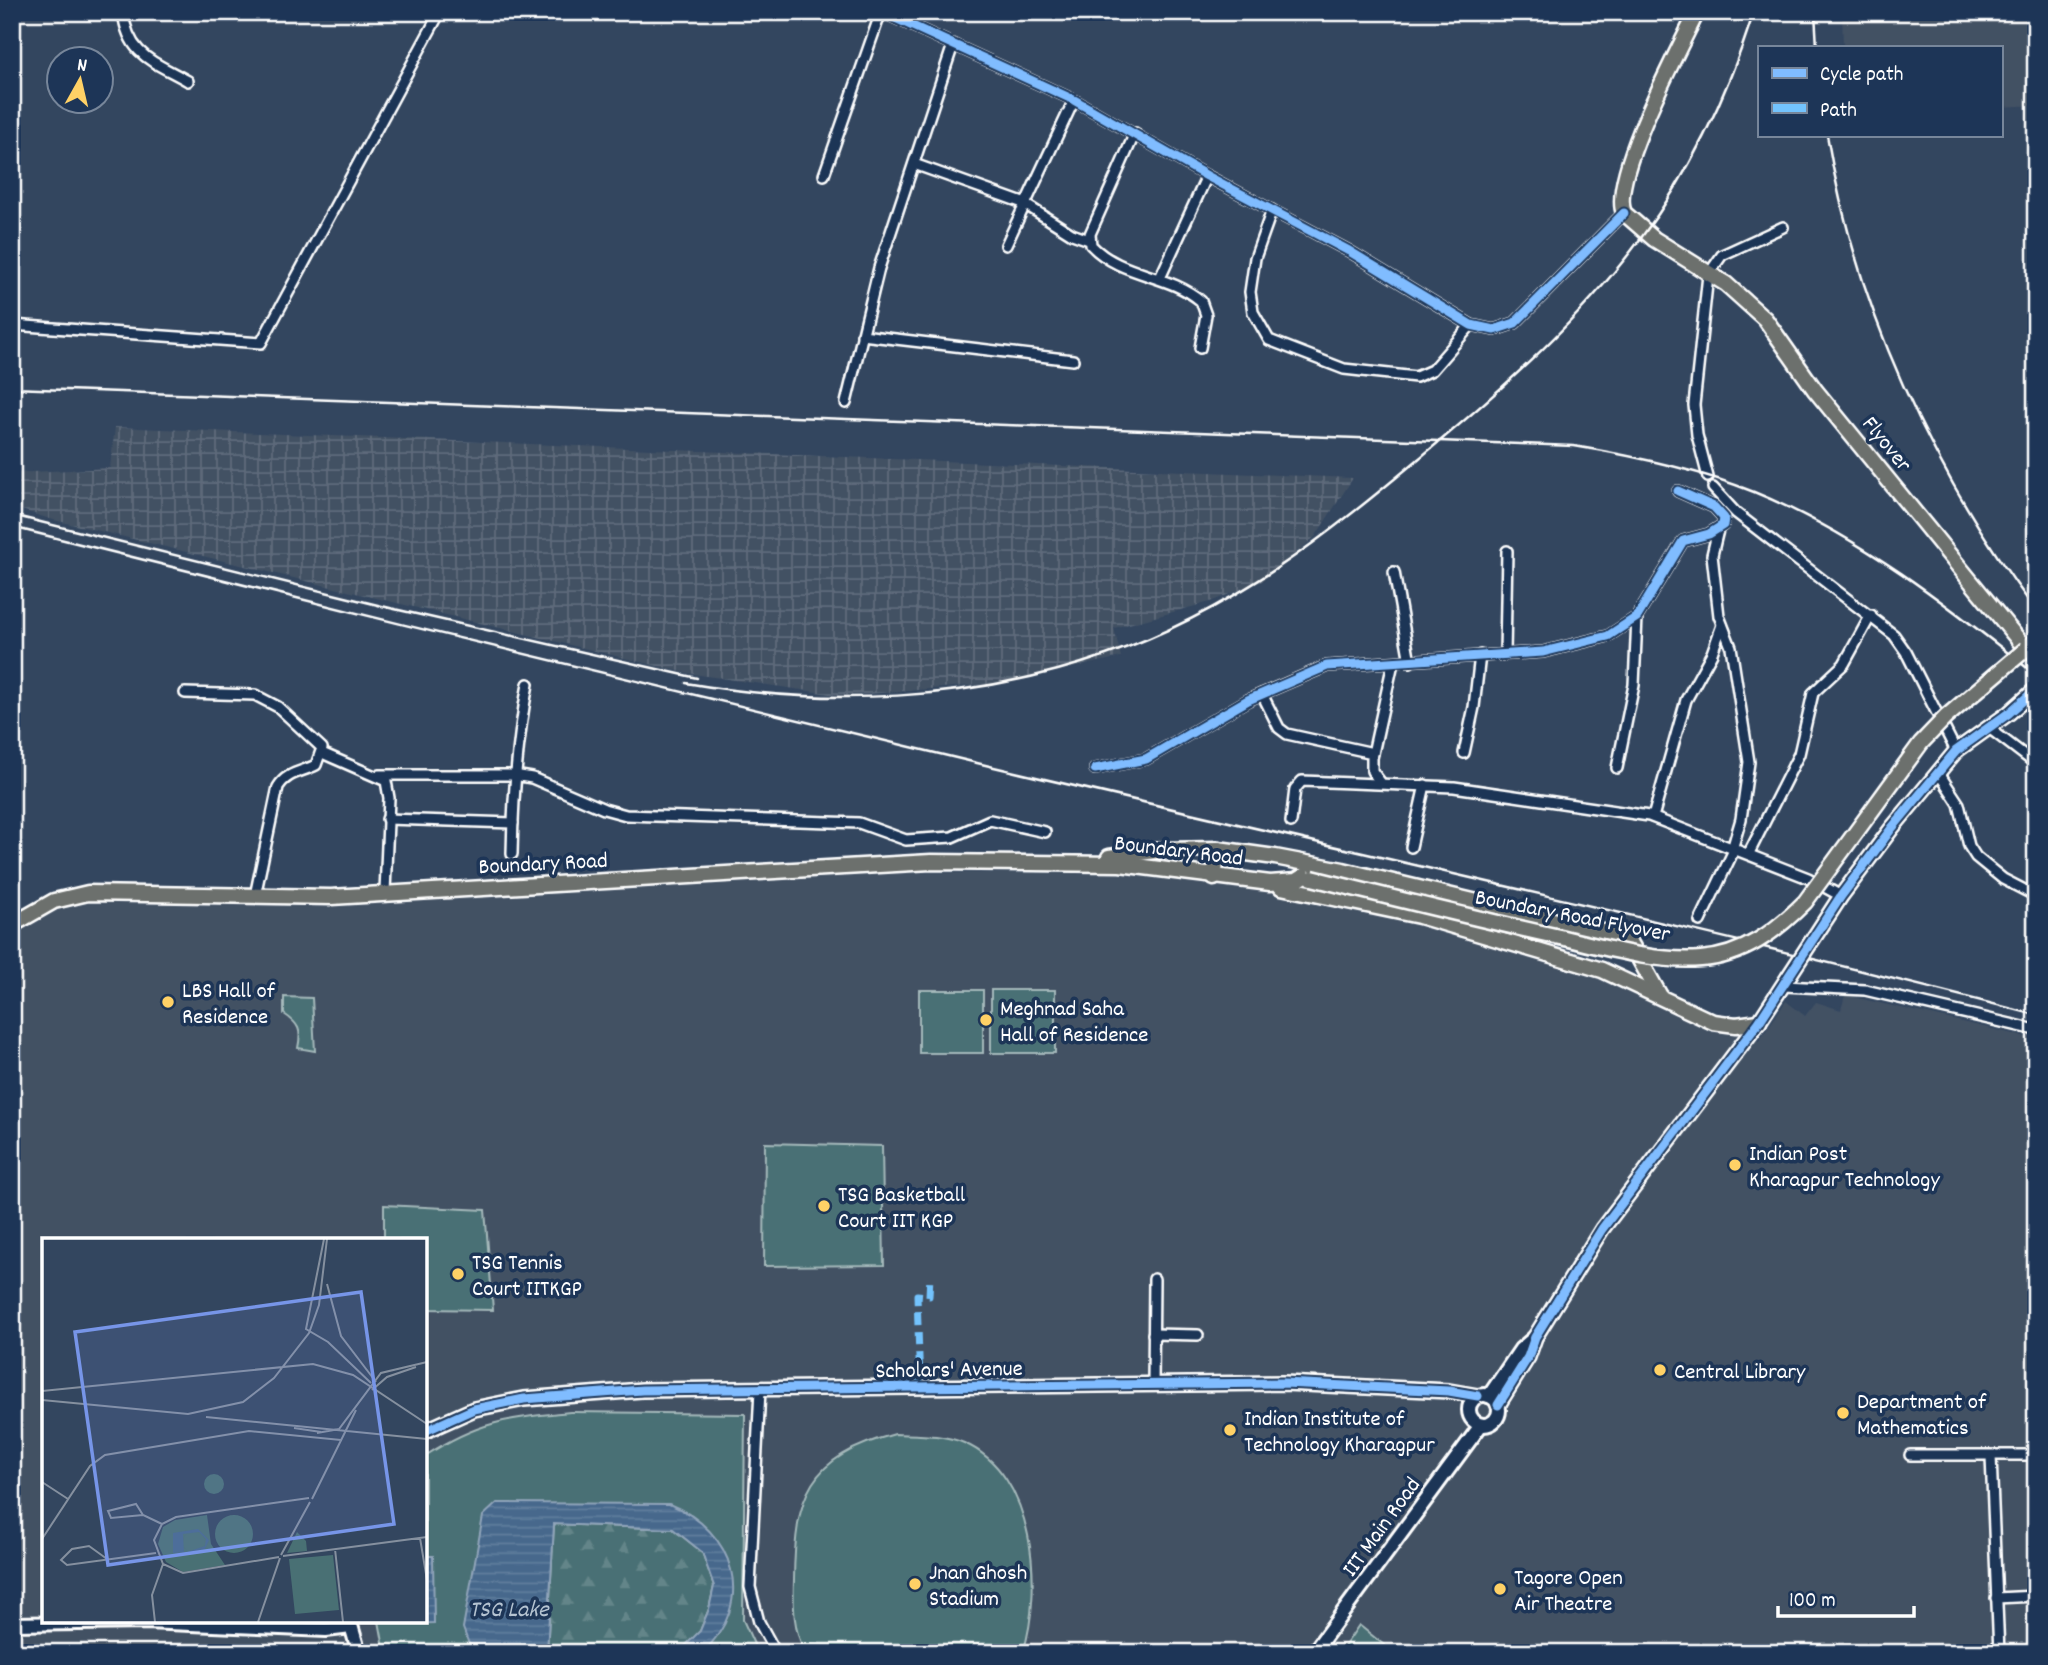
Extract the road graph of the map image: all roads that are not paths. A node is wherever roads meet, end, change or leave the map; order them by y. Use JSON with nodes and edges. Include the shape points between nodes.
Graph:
{"nodes":[{"id":1,"x":123,"y":12,"type":"edge"},
{"id":2,"x":440,"y":12,"type":"edge"},
{"id":3,"x":882,"y":12,"type":"edge"},
{"id":4,"x":1697,"y":12,"type":"edge"},
{"id":5,"x":953,"y":45,"type":"junction"},
{"id":6,"x":188,"y":81,"type":"dead end"},
{"id":7,"x":1074,"y":100,"type":"junction"},
{"id":8,"x":1135,"y":133,"type":"junction"},
{"id":9,"x":914,"y":164,"type":"junction"},
{"id":10,"x":824,"y":176,"type":"dead end"},
{"id":11,"x":1207,"y":176,"type":"junction"},
{"id":12,"x":1023,"y":203,"type":"junction"},
{"id":13,"x":1272,"y":210,"type":"junction"},
{"id":14,"x":1624,"y":213,"type":"junction"},
{"id":15,"x":1783,"y":226,"type":"dead end"},
{"id":16,"x":1089,"y":240,"type":"junction"},
{"id":17,"x":1006,"y":244,"type":"dead end"},
{"id":18,"x":1708,"y":275,"type":"junction"},
{"id":19,"x":1160,"y":278,"type":"junction"},
{"id":20,"x":12,"y":325,"type":"edge"},
{"id":21,"x":1471,"y":326,"type":"junction"},
{"id":22,"x":862,"y":335,"type":"junction"},
{"id":23,"x":1200,"y":348,"type":"dead end"},
{"id":24,"x":1073,"y":360,"type":"dead end"},
{"id":25,"x":846,"y":403,"type":"dead end"},
{"id":26,"x":1707,"y":477,"type":"dead end"},
{"id":27,"x":1713,"y":488,"type":"dead end"},
{"id":28,"x":1678,"y":491,"type":"dead end"},
{"id":29,"x":1718,"y":530,"type":"junction"},
{"id":30,"x":1507,"y":551,"type":"dead end"},
{"id":31,"x":1394,"y":572,"type":"dead end"},
{"id":32,"x":1871,"y":615,"type":"junction"},
{"id":33,"x":1637,"y":617,"type":"junction"},
{"id":34,"x":1721,"y":625,"type":"junction"},
{"id":35,"x":2031,"y":645,"type":"edge"},
{"id":36,"x":1505,"y":653,"type":"junction"},
{"id":37,"x":1480,"y":655,"type":"junction"},
{"id":38,"x":1410,"y":662,"type":"junction"},
{"id":39,"x":1393,"y":663,"type":"junction"},
{"id":40,"x":528,"y":684,"type":"dead end"},
{"id":41,"x":2036,"y":688,"type":"edge"},
{"id":42,"x":185,"y":692,"type":"dead end"},
{"id":43,"x":1262,"y":694,"type":"junction"},
{"id":44,"x":1989,"y":728,"type":"junction"},
{"id":45,"x":1956,"y":751,"type":"junction"},
{"id":46,"x":322,"y":753,"type":"junction"},
{"id":47,"x":1464,"y":753,"type":"dead end"},
{"id":48,"x":1373,"y":754,"type":"junction"},
{"id":49,"x":2036,"y":764,"type":"edge"},
{"id":50,"x":1095,"y":768,"type":"dead end"},
{"id":51,"x":1617,"y":768,"type":"dead end"},
{"id":52,"x":1938,"y":772,"type":"junction"},
{"id":53,"x":379,"y":775,"type":"junction"},
{"id":54,"x":514,"y":775,"type":"junction"},
{"id":55,"x":1381,"y":783,"type":"junction"},
{"id":56,"x":1425,"y":785,"type":"junction"},
{"id":57,"x":1653,"y":817,"type":"junction"},
{"id":58,"x":387,"y":819,"type":"junction"},
{"id":59,"x":1291,"y":821,"type":"dead end"},
{"id":60,"x":513,"y":824,"type":"junction"},
{"id":61,"x":1045,"y":832,"type":"dead end"},
{"id":62,"x":1411,"y":847,"type":"dead end"},
{"id":63,"x":1734,"y":847,"type":"junction"},
{"id":64,"x":1218,"y":849,"type":"junction"},
{"id":65,"x":1749,"y":853,"type":"junction"},
{"id":66,"x":512,"y":854,"type":"dead end"},
{"id":67,"x":1288,"y":859,"type":"junction"},
{"id":68,"x":1083,"y":861,"type":"junction"},
{"id":69,"x":1308,"y":877,"type":"junction"},
{"id":70,"x":1214,"y":878,"type":"junction"},
{"id":71,"x":1270,"y":883,"type":"junction"},
{"id":72,"x":385,"y":892,"type":"junction"},
{"id":73,"x":255,"y":896,"type":"junction"},
{"id":74,"x":1842,"y":896,"type":"junction"},
{"id":75,"x":2036,"y":896,"type":"edge"},
{"id":76,"x":16,"y":918,"type":"edge"},
{"id":77,"x":1700,"y":921,"type":"dead end"},
{"id":78,"x":1784,"y":986,"type":"junction"},
{"id":79,"x":1660,"y":996,"type":"junction"},
{"id":80,"x":1759,"y":1021,"type":"junction"},
{"id":81,"x":2036,"y":1030,"type":"edge"},
{"id":82,"x":1154,"y":1279,"type":"dead end"},
{"id":83,"x":1153,"y":1334,"type":"junction"},
{"id":84,"x":1198,"y":1335,"type":"dead end"},
{"id":85,"x":1153,"y":1385,"type":"junction"},
{"id":86,"x":761,"y":1390,"type":"junction"},
{"id":87,"x":1489,"y":1399,"type":"junction"},
{"id":88,"x":1481,"y":1425,"type":"junction"},
{"id":89,"x":427,"y":1430,"type":"edge"},
{"id":90,"x":1910,"y":1455,"type":"dead end"},
{"id":91,"x":2036,"y":1455,"type":"edge"},
{"id":92,"x":1991,"y":1457,"type":"junction"},
{"id":93,"x":2036,"y":1596,"type":"edge"},
{"id":94,"x":1996,"y":1598,"type":"junction"},
{"id":95,"x":79,"y":1623,"type":"edge"},
{"id":96,"x":168,"y":1623,"type":"edge"},
{"id":97,"x":12,"y":1624,"type":"edge"},
{"id":98,"x":350,"y":1624,"type":"edge"},
{"id":99,"x":359,"y":1653,"type":"edge"},
{"id":100,"x":776,"y":1653,"type":"edge"},
{"id":101,"x":1313,"y":1653,"type":"edge"},
{"id":102,"x":1999,"y":1653,"type":"edge"}],
"edges":[{"from":1,"to":6,"type":"street","via":[[126,34],[136,49]]},
{"from":2,"to":20,"type":"street","via":[[261,343]]},
{"from":3,"to":5,"type":"street"},
{"from":3,"to":10,"type":"street"},
{"from":4,"to":14,"type":"main road","via":[[1627,166],[1621,194]]},
{"from":5,"to":7,"type":"street"},
{"from":5,"to":9,"type":"street"},
{"from":7,"to":8,"type":"street"},
{"from":7,"to":12,"type":"street"},
{"from":8,"to":11,"type":"street"},
{"from":8,"to":16,"type":"street"},
{"from":9,"to":12,"type":"street"},
{"from":9,"to":22,"type":"street"},
{"from":11,"to":13,"type":"street"},
{"from":11,"to":19,"type":"street"},
{"from":12,"to":16,"type":"street"},
{"from":12,"to":17,"type":"street"},
{"from":13,"to":21,"type":"street"},
{"from":13,"to":21,"type":"street","via":[[1255,258],[1250,292],[1253,312],[1269,340],[1344,369],[1416,377],[1432,370]]},
{"from":14,"to":18,"type":"main road","name":"Flyover"},
{"from":14,"to":21,"type":"street","via":[[1515,323],[1494,330]]},
{"from":15,"to":18,"type":"street","via":[[1723,255]]},
{"from":16,"to":19,"type":"street","via":[[1096,251],[1122,267]]},
{"from":18,"to":26,"type":"street","via":[[1694,405]]},
{"from":18,"to":35,"type":"main road","name":"Flyover","via":[[1765,319],[1815,390]]},
{"from":19,"to":23,"type":"street","via":[[1194,295],[1205,308]]},
{"from":22,"to":24,"type":"street"},
{"from":22,"to":25,"type":"street"},
{"from":27,"to":32,"type":"street","via":[[1736,513]]},
{"from":28,"to":29,"type":"street","via":[[1720,512],[1724,522]]},
{"from":29,"to":33,"type":"street","via":[[1691,537],[1678,546]]},
{"from":29,"to":34,"type":"street","via":[[1712,560]]},
{"from":30,"to":36,"type":"street"},
{"from":31,"to":38,"type":"street"},
{"from":32,"to":45,"type":"street","via":[[1906,652]]},
{"from":32,"to":65,"type":"street","via":[[1844,664],[1813,693],[1796,762]]},
{"from":33,"to":36,"type":"street","via":[[1608,636],[1570,647]]},
{"from":33,"to":51,"type":"street","via":[[1634,685]]},
{"from":34,"to":57,"type":"street","via":[[1712,653],[1686,700]]},
{"from":34,"to":63,"type":"street","via":[[1731,647],[1749,762]]},
{"from":35,"to":69,"type":"main road","name":"Boundary Road Flyover","bridge":true,"via":[[1921,743],[1805,902],[1758,942],[1731,953],[1701,959],[1630,952]]},
{"from":36,"to":37,"type":"street"},
{"from":37,"to":38,"type":"street"},
{"from":37,"to":47,"type":"street"},
{"from":38,"to":39,"type":"street"},
{"from":39,"to":43,"type":"street","via":[[1334,665]]},
{"from":39,"to":48,"type":"street"},
{"from":40,"to":54,"type":"street"},
{"from":41,"to":44,"type":"street"},
{"from":42,"to":46,"type":"street","via":[[256,695],[318,741]]},
{"from":43,"to":48,"type":"street","via":[[1279,728],[1287,734]]},
{"from":43,"to":50,"type":"street","via":[[1146,759]]},
{"from":44,"to":45,"type":"street"},
{"from":44,"to":49,"type":"street"},
{"from":45,"to":52,"type":"street"},
{"from":46,"to":53,"type":"street"},
{"from":46,"to":73,"type":"street","via":[[316,765],[294,772],[278,787]]},
{"from":48,"to":55,"type":"street","via":[[1372,771]]},
{"from":52,"to":74,"type":"street"},
{"from":52,"to":75,"type":"street","via":[[1959,804],[1976,857],[2003,879]]},
{"from":53,"to":54,"type":"street"},
{"from":53,"to":58,"type":"street","via":[[389,788]]},
{"from":54,"to":60,"type":"street"},
{"from":54,"to":61,"type":"street","via":[[626,815],[859,823],[906,840],[952,837],[990,820]]},
{"from":55,"to":56,"type":"street"},
{"from":55,"to":59,"type":"street","via":[[1302,781],[1295,789]]},
{"from":56,"to":57,"type":"street"},
{"from":56,"to":62,"type":"street"},
{"from":57,"to":63,"type":"street"},
{"from":58,"to":60,"type":"street"},
{"from":58,"to":72,"type":"street"},
{"from":60,"to":66,"type":"street"},
{"from":63,"to":65,"type":"street"},
{"from":63,"to":77,"type":"street"},
{"from":64,"to":67,"type":"main road","name":"Boundary Road"},
{"from":64,"to":68,"type":"main road","name":"Boundary Road","via":[[1163,850]]},
{"from":64,"to":70,"type":"main road"},
{"from":65,"to":74,"type":"street"},
{"from":67,"to":69,"type":"main road"},
{"from":67,"to":79,"type":"main road","name":"Boundary Road","via":[[1616,935],[1631,944]]},
{"from":68,"to":70,"type":"main road","name":"Boundary Road"},
{"from":68,"to":72,"type":"main road","name":"Boundary Road","via":[[880,863]]},
{"from":69,"to":71,"type":"main road","name":"Boundary Road Flyover"},
{"from":70,"to":71,"type":"main road","name":"Boundary Road"},
{"from":71,"to":79,"type":"main road","via":[[1419,916],[1602,970]]},
{"from":72,"to":73,"type":"main road","name":"Boundary Road"},
{"from":73,"to":76,"type":"main road","name":"Boundary Road","via":[[88,893],[54,901]]},
{"from":74,"to":78,"type":"street"},
{"from":78,"to":80,"type":"street"},
{"from":78,"to":81,"type":"street","via":[[1865,990]]},
{"from":79,"to":80,"type":"main road","via":[[1713,1022]]},
{"from":80,"to":87,"type":"street","via":[[1602,1229],[1535,1337],[1521,1349]]},
{"from":82,"to":83,"type":"street"},
{"from":83,"to":84,"type":"street"},
{"from":83,"to":85,"type":"street"},
{"from":85,"to":86,"type":"street","name":"Scholars' Avenue"},
{"from":85,"to":87,"type":"street","name":"Scholars' Avenue","via":[[1284,1383],[1449,1391]]},
{"from":86,"to":89,"type":"street","name":"Scholars' Avenue","via":[[642,1390],[524,1398],[474,1409]]},
{"from":86,"to":100,"type":"street","via":[[750,1587],[759,1622]]},
{"from":87,"to":88,"type":"street","via":[[1499,1414]]},
{"from":87,"to":88,"type":"street","via":[[1471,1402],[1469,1412]]},
{"from":88,"to":101,"type":"street","name":"IIT Main Road"},
{"from":90,"to":92,"type":"street"},
{"from":91,"to":92,"type":"street"},
{"from":92,"to":94,"type":"street"},
{"from":93,"to":94,"type":"street"},
{"from":94,"to":102,"type":"street"},
{"from":95,"to":97,"type":"street"},
{"from":96,"to":98,"type":"street","via":[[326,1630]]},
{"from":98,"to":99,"type":"street"}]}
